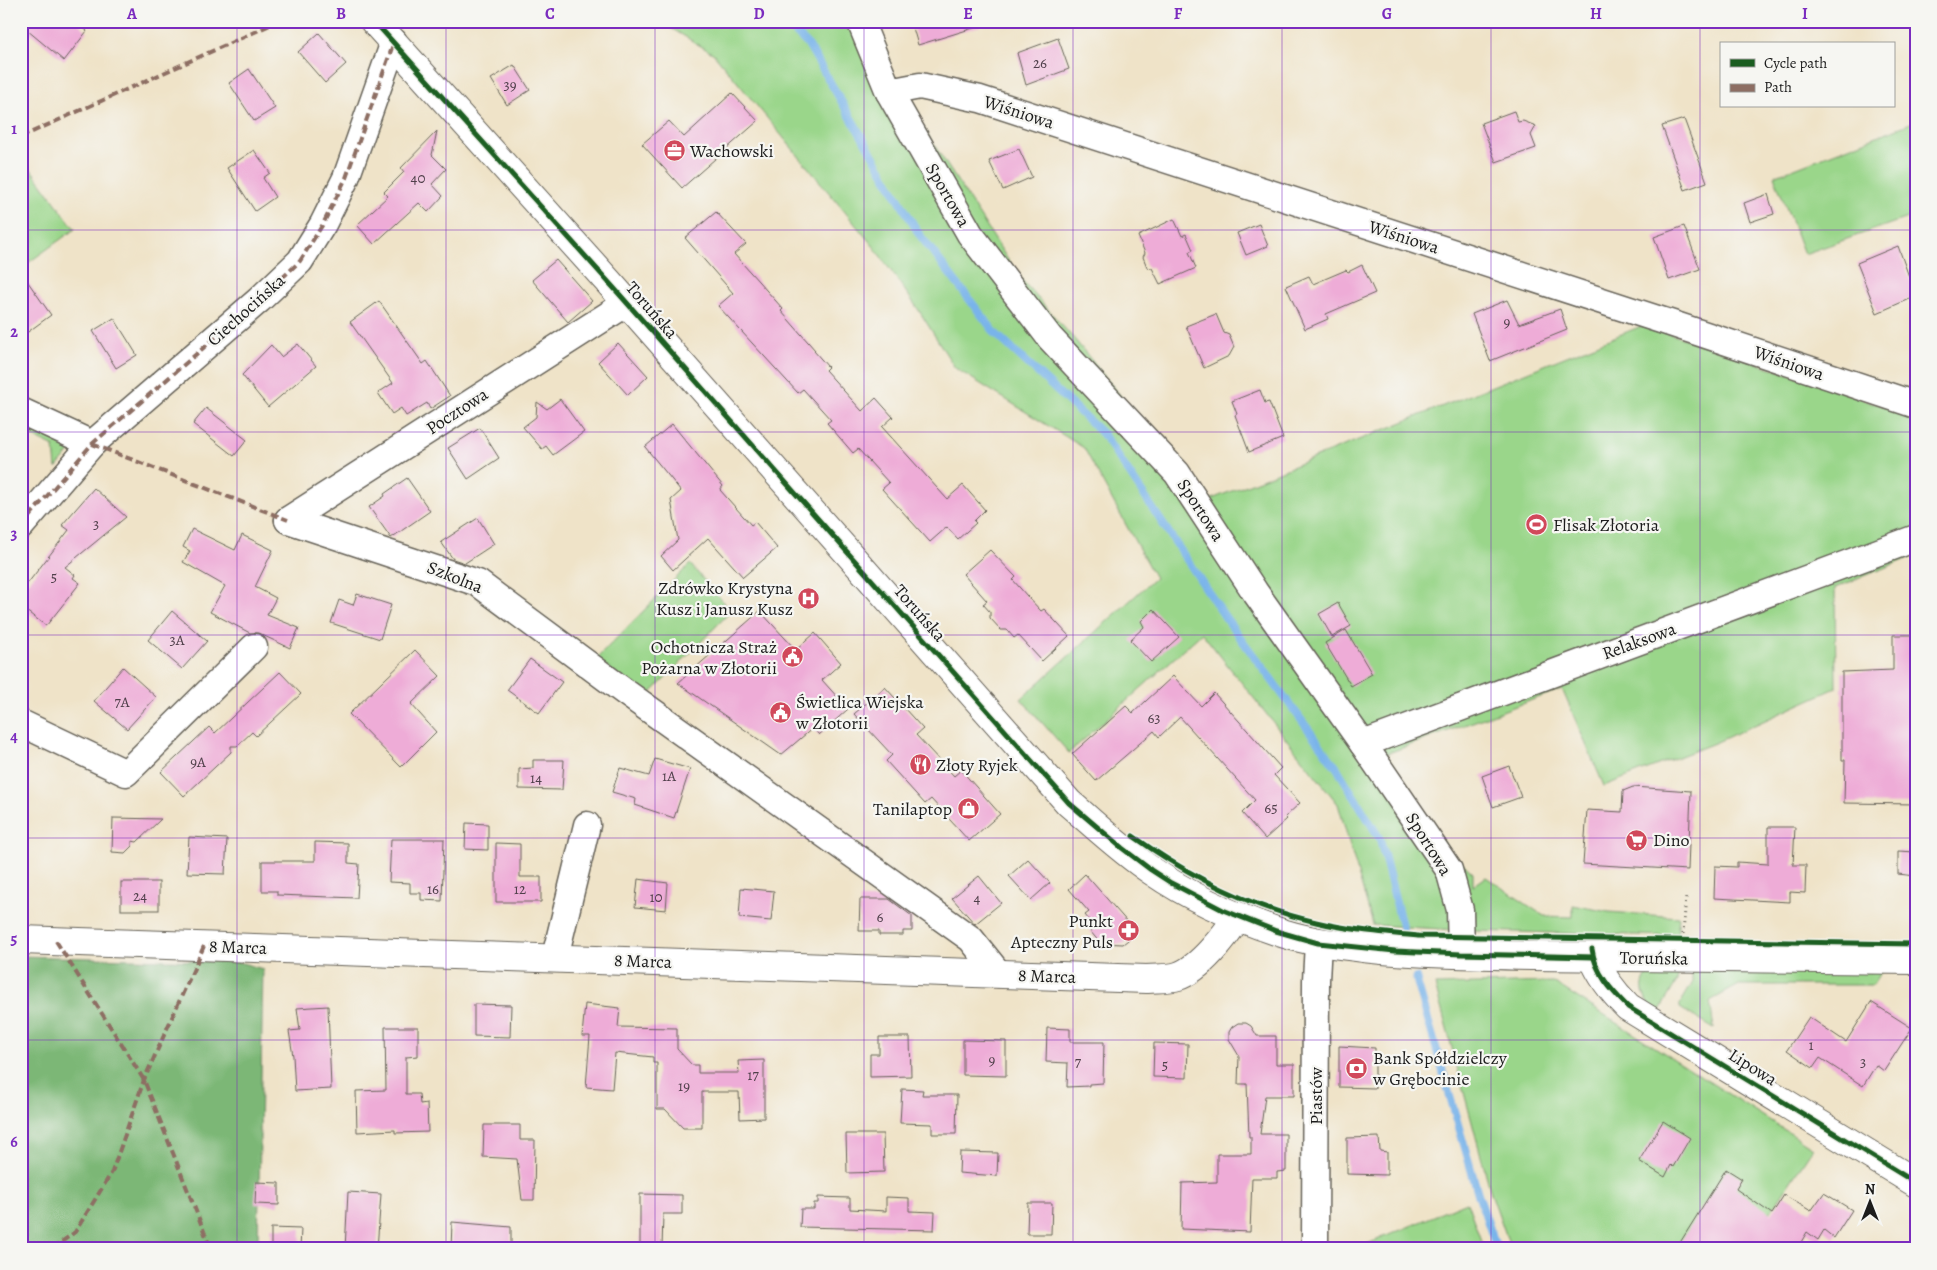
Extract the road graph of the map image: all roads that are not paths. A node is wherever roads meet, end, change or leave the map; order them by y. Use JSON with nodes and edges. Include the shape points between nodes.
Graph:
{"nodes":[{"id":1,"x":374,"y":21,"type":"edge"},
{"id":2,"x":860,"y":21,"type":"edge"},
{"id":3,"x":394,"y":42,"type":"junction"},
{"id":4,"x":889,"y":92,"type":"junction"},
{"id":5,"x":627,"y":303,"type":"junction"},
{"id":6,"x":1916,"y":405,"type":"edge"},
{"id":7,"x":21,"y":411,"type":"edge"},
{"id":8,"x":92,"y":444,"type":"junction"},
{"id":9,"x":288,"y":520,"type":"joint"},
{"id":10,"x":21,"y":526,"type":"edge"},
{"id":11,"x":1916,"y":538,"type":"edge"},
{"id":12,"x":254,"y":647,"type":"dead end"},
{"id":13,"x":21,"y":723,"type":"edge"},
{"id":14,"x":1363,"y":744,"type":"junction"},
{"id":15,"x":587,"y":825,"type":"dead end"},
{"id":16,"x":1238,"y":916,"type":"junction"},
{"id":17,"x":21,"y":940,"type":"edge"},
{"id":18,"x":1318,"y":943,"type":"junction"},
{"id":19,"x":1460,"y":954,"type":"junction"},
{"id":20,"x":555,"y":957,"type":"junction"},
{"id":21,"x":1593,"y":957,"type":"junction"},
{"id":22,"x":1916,"y":960,"type":"edge"},
{"id":23,"x":999,"y":974,"type":"junction"},
{"id":24,"x":1916,"y":1184,"type":"edge"},
{"id":25,"x":1315,"y":1249,"type":"edge"}],
"edges":[{"from":1,"to":3,"type":"main road","name":"Toruńska"},
{"from":2,"to":4,"type":"street","name":"Sportowa"},
{"from":3,"to":5,"type":"main road","name":"Toruńska"},
{"from":3,"to":8,"type":"street","name":"Ciechocińska","via":[[346,178],[300,262]]},
{"from":4,"to":6,"type":"street","name":"Wiśniowa","via":[[920,86],[980,99]]},
{"from":4,"to":14,"type":"street","name":"Sportowa","via":[[970,234],[1050,338],[1177,472],[1254,592]]},
{"from":5,"to":9,"type":"street","name":"Pocztowa"},
{"from":5,"to":16,"type":"main road","name":"Toruńska","via":[[1069,803],[1151,870],[1198,899]]},
{"from":7,"to":8,"type":"street"},
{"from":8,"to":10,"type":"street","name":"Ciechocińska"},
{"from":9,"to":23,"type":"street","name":"Szkolna","via":[[478,583],[971,940]]},
{"from":11,"to":14,"type":"street","name":"Relaksowa"},
{"from":12,"to":13,"type":"street","via":[[126,773]]},
{"from":14,"to":19,"type":"street","name":"Sportowa","via":[[1449,870],[1460,910]]},
{"from":15,"to":20,"type":"street"},
{"from":16,"to":18,"type":"main road","name":"Toruńska"},
{"from":16,"to":23,"type":"main road","name":"8 Marca","via":[[1200,962],[1178,976],[1147,979]]},
{"from":17,"to":20,"type":"main road","name":"8 Marca"},
{"from":18,"to":19,"type":"main road","name":"Toruńska"},
{"from":18,"to":25,"type":"street","name":"Piastów"},
{"from":19,"to":21,"type":"main road","name":"Toruńska"},
{"from":20,"to":23,"type":"main road","name":"8 Marca"},
{"from":21,"to":22,"type":"main road","name":"Toruńska"},
{"from":21,"to":24,"type":"main road","name":"Lipowa","via":[[1610,988],[1628,1007]]}]}
